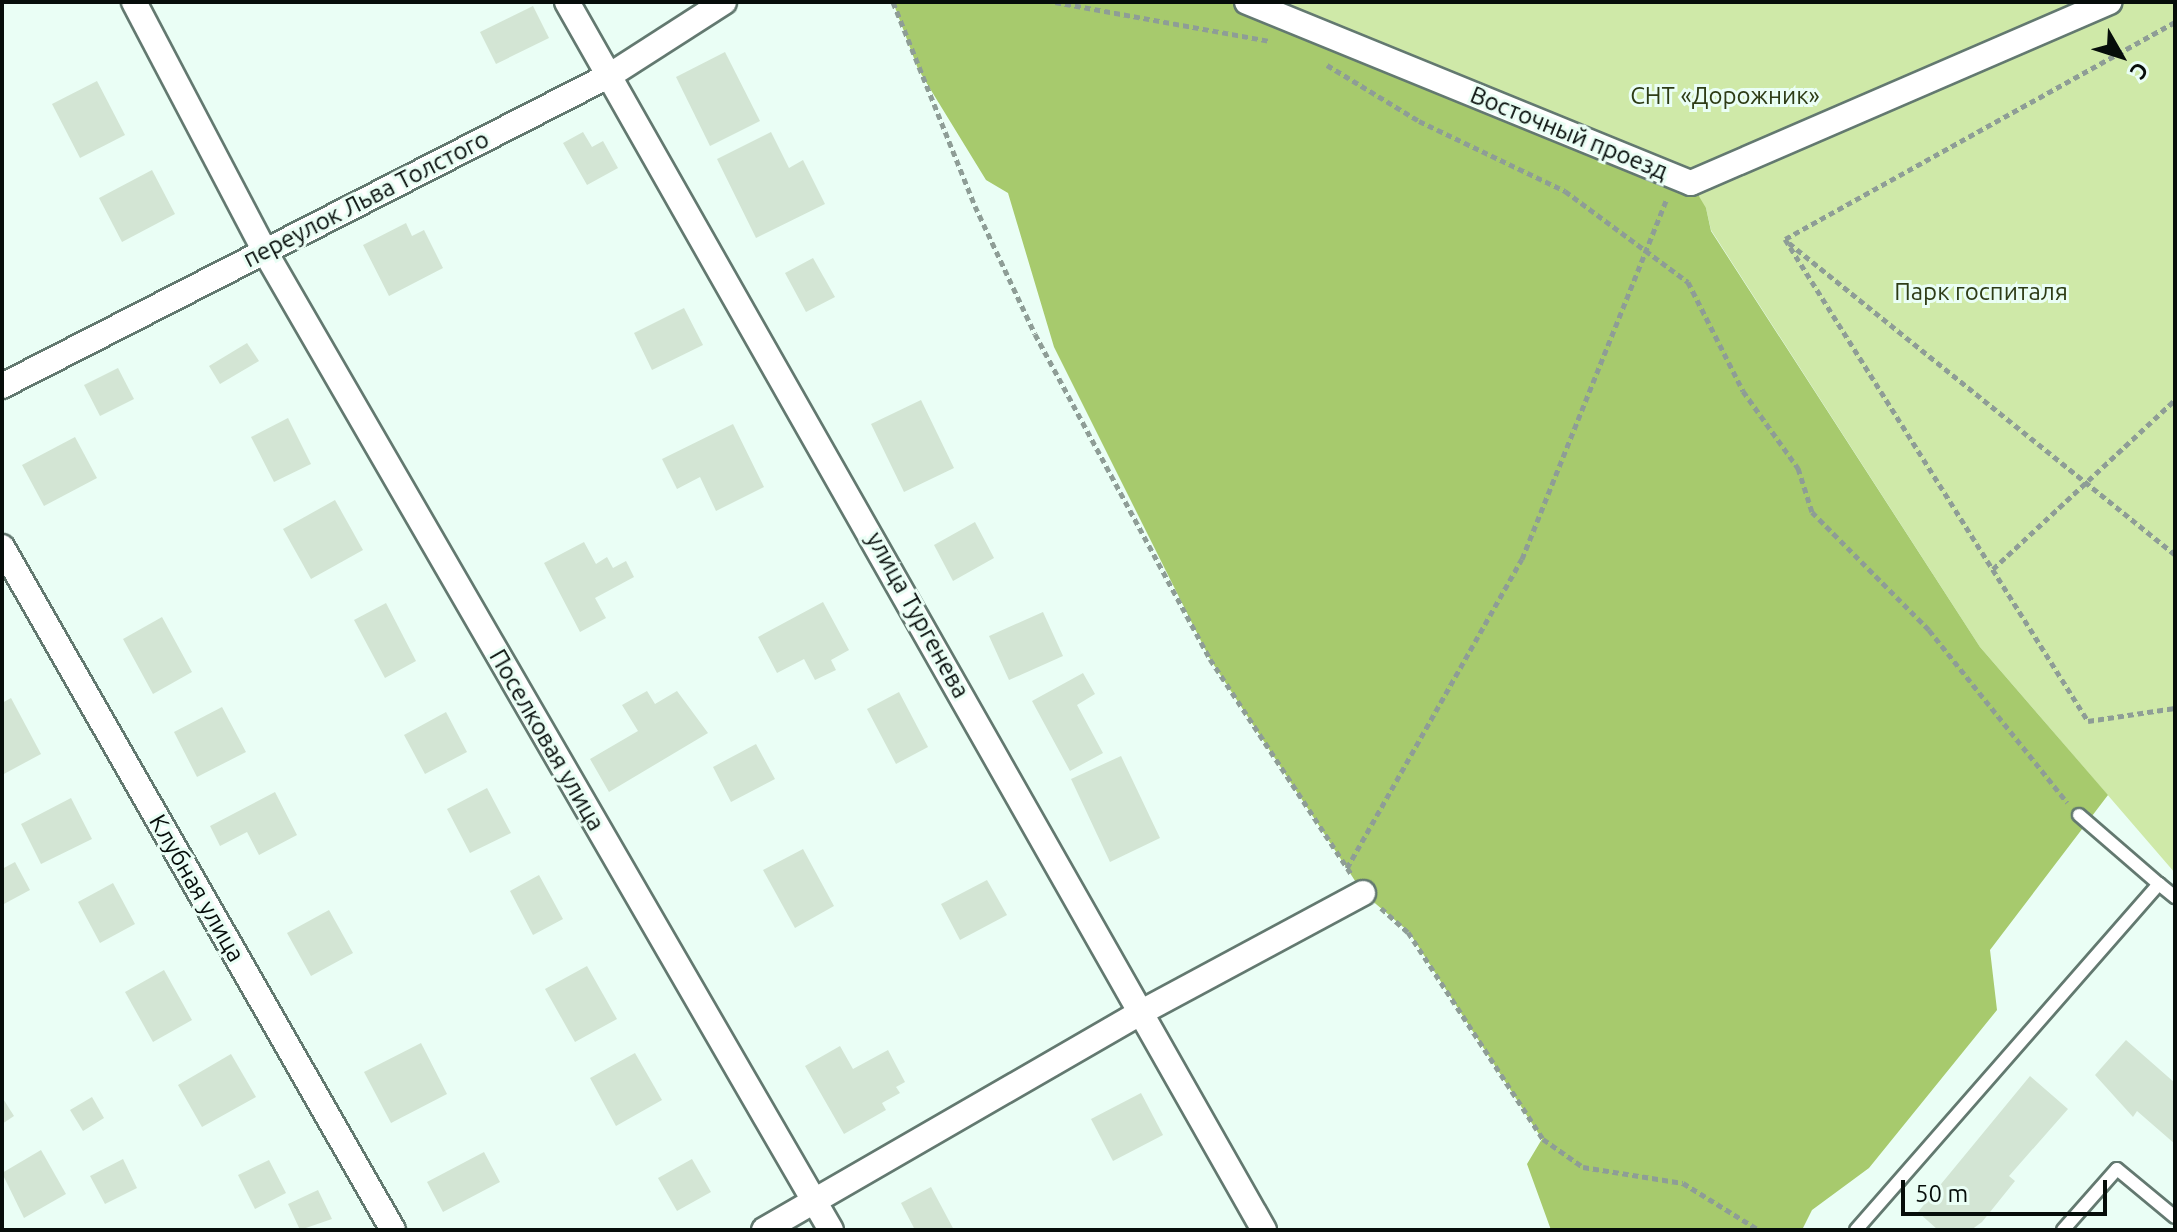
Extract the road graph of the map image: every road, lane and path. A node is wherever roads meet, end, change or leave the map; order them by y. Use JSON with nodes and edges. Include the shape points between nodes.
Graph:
{"nodes":[{"id":1,"x":134,"y":2,"type":"edge"},
{"id":2,"x":567,"y":2,"type":"edge"},
{"id":3,"x":724,"y":2,"type":"edge"},
{"id":4,"x":893,"y":2,"type":"edge"},
{"id":5,"x":1055,"y":2,"type":"edge"},
{"id":6,"x":1247,"y":2,"type":"edge"},
{"id":7,"x":2109,"y":2,"type":"edge"},
{"id":8,"x":2175,"y":22,"type":"edge"},
{"id":9,"x":1281,"y":43,"type":"dead end"},
{"id":10,"x":1321,"y":61,"type":"dead end"},
{"id":11,"x":612,"y":74,"type":"junction"},
{"id":12,"x":1676,"y":177,"type":"junction"},
{"id":13,"x":1785,"y":239,"type":"junction"},
{"id":14,"x":264,"y":250,"type":"junction"},
{"id":15,"x":1646,"y":251,"type":"junction"},
{"id":16,"x":2,"y":386,"type":"edge"},
{"id":17,"x":2175,"y":400,"type":"edge"},
{"id":18,"x":2087,"y":483,"type":"junction"},
{"id":19,"x":2,"y":547,"type":"edge"},
{"id":20,"x":2175,"y":554,"type":"edge"},
{"id":21,"x":1993,"y":569,"type":"junction"},
{"id":22,"x":2175,"y":708,"type":"edge"},
{"id":23,"x":2079,"y":815,"type":"joint"},
{"id":24,"x":1347,"y":868,"type":"junction"},
{"id":25,"x":2159,"y":884,"type":"junction"},
{"id":26,"x":1363,"y":893,"type":"junction"},
{"id":27,"x":2175,"y":897,"type":"edge"},
{"id":28,"x":1142,"y":1012,"type":"junction"},
{"id":29,"x":814,"y":1201,"type":"junction"},
{"id":30,"x":2175,"y":1217,"type":"edge"},
{"id":31,"x":393,"y":1230,"type":"edge"},
{"id":32,"x":764,"y":1230,"type":"edge"},
{"id":33,"x":831,"y":1230,"type":"edge"},
{"id":34,"x":1264,"y":1230,"type":"edge"},
{"id":35,"x":1759,"y":1230,"type":"edge"},
{"id":36,"x":1856,"y":1230,"type":"edge"},
{"id":37,"x":2063,"y":1230,"type":"edge"}],
"edges":[{"from":1,"to":14,"type":"street","name":"Поселковая улица"},
{"from":2,"to":11,"type":"street","name":"улица Тургенева"},
{"from":3,"to":11,"type":"street","name":"переулок Льва Толстого"},
{"from":4,"to":24,"type":"path","via":[[975,206],[1035,334],[1210,659]]},
{"from":5,"to":9,"type":"path"},
{"from":6,"to":12,"type":"street","name":"Восточный проезд"},
{"from":7,"to":12,"type":"street","name":"Восточный проезд","via":[[1691,183]]},
{"from":8,"to":13,"type":"path"},
{"from":10,"to":15,"type":"path","via":[[1419,121],[1565,191]]},
{"from":11,"to":14,"type":"street","name":"переулок Льва Толстого"},
{"from":11,"to":28,"type":"street","name":"улица Тургенева"},
{"from":12,"to":15,"type":"path"},
{"from":13,"to":18,"type":"path"},
{"from":13,"to":21,"type":"path"},
{"from":14,"to":16,"type":"street","name":"переулок Льва Толстого","via":[[158,311],[67,350]]},
{"from":14,"to":29,"type":"street","name":"Поселковая улица"},
{"from":15,"to":23,"type":"path","via":[[1688,282],[1743,391],[1798,468],[1812,512],[1929,630]]},
{"from":15,"to":24,"type":"path","via":[[1522,559]]},
{"from":17,"to":18,"type":"path"},
{"from":18,"to":20,"type":"path"},
{"from":18,"to":21,"type":"path"},
{"from":19,"to":31,"type":"street","name":"Клубная улица"},
{"from":21,"to":22,"type":"path","via":[[2088,721]]},
{"from":23,"to":25,"type":"lane"},
{"from":24,"to":26,"type":"path"},
{"from":25,"to":27,"type":"lane"},
{"from":25,"to":36,"type":"lane"},
{"from":26,"to":28,"type":"street"},
{"from":26,"to":35,"type":"path","via":[[1408,932],[1543,1139],[1583,1167],[1683,1183]]},
{"from":28,"to":29,"type":"street"},
{"from":28,"to":34,"type":"street","name":"улица Тургенева"},
{"from":29,"to":32,"type":"street"},
{"from":29,"to":33,"type":"street","name":"Поселковая улица"},
{"from":30,"to":37,"type":"lane","via":[[2117,1169]]}]}
